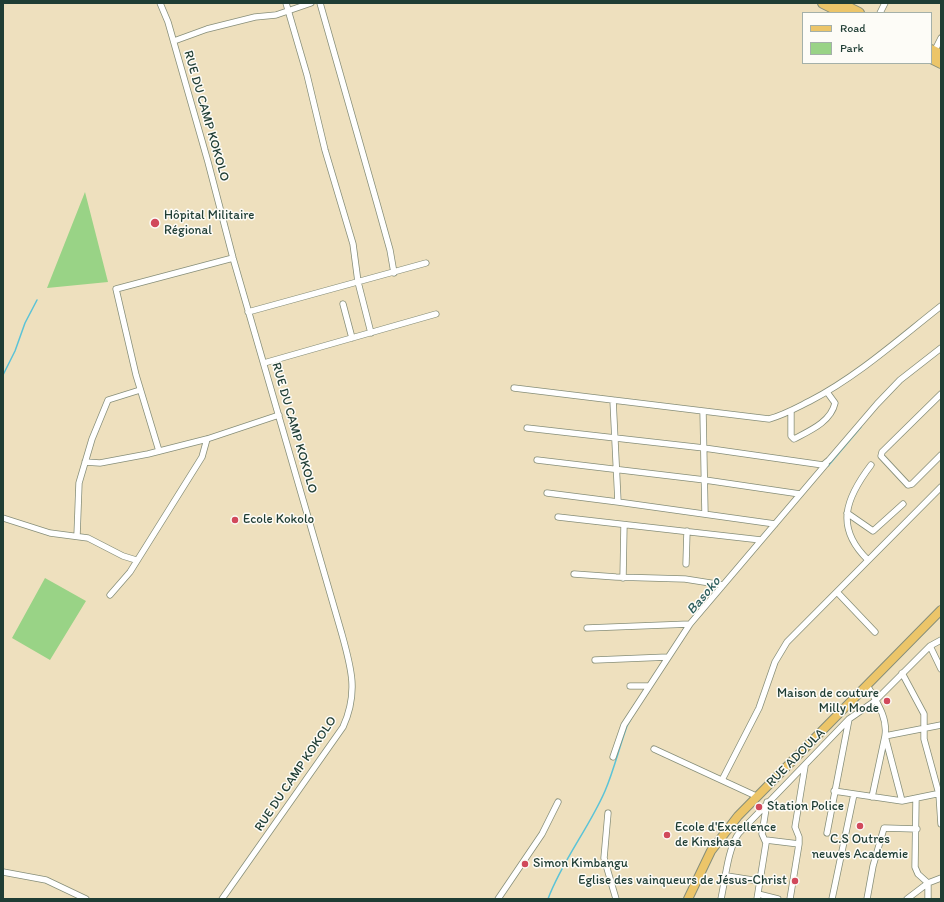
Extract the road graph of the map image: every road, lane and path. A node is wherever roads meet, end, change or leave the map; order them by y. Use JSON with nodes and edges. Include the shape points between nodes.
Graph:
{"nodes":[{"id":1,"x":160,"y":3,"type":"edge"},
{"id":2,"x":286,"y":3,"type":"edge"},
{"id":3,"x":311,"y":3,"type":"edge"},
{"id":4,"x":320,"y":3,"type":"edge"},
{"id":5,"x":823,"y":3,"type":"edge"},
{"id":6,"x":839,"y":3,"type":"edge"},
{"id":7,"x":885,"y":3,"type":"edge"},
{"id":8,"x":288,"y":11,"type":"junction"},
{"id":9,"x":841,"y":12,"type":"edge"},
{"id":10,"x":857,"y":12,"type":"edge"},
{"id":11,"x":880,"y":12,"type":"edge"},
{"id":12,"x":941,"y":38,"type":"edge"},
{"id":13,"x":174,"y":41,"type":"junction"},
{"id":14,"x":934,"y":54,"type":"edge"},
{"id":15,"x":941,"y":63,"type":"edge"},
{"id":16,"x":233,"y":258,"type":"junction"},
{"id":17,"x":426,"y":264,"type":"dead end"},
{"id":18,"x":394,"y":272,"type":"junction"},
{"id":19,"x":358,"y":282,"type":"junction"},
{"id":20,"x":342,"y":304,"type":"dead end"},
{"id":21,"x":941,"y":306,"type":"edge"},
{"id":22,"x":248,"y":312,"type":"junction"},
{"id":23,"x":436,"y":314,"type":"dead end"},
{"id":24,"x":371,"y":333,"type":"junction"},
{"id":25,"x":352,"y":338,"type":"junction"},
{"id":26,"x":941,"y":348,"type":"edge"},
{"id":27,"x":264,"y":363,"type":"junction"},
{"id":28,"x":514,"y":388,"type":"dead end"},
{"id":29,"x":140,"y":390,"type":"junction"},
{"id":30,"x":827,"y":392,"type":"junction"},
{"id":31,"x":941,"y":394,"type":"edge"},
{"id":32,"x":613,"y":400,"type":"junction"},
{"id":33,"x":703,"y":411,"type":"junction"},
{"id":34,"x":791,"y":411,"type":"junction"},
{"id":35,"x":278,"y":415,"type":"junction"},
{"id":36,"x":527,"y":428,"type":"dead end"},
{"id":37,"x":615,"y":437,"type":"junction"},
{"id":38,"x":207,"y":439,"type":"junction"},
{"id":39,"x":704,"y":448,"type":"junction"},
{"id":40,"x":159,"y":451,"type":"junction"},
{"id":41,"x":941,"y":455,"type":"edge"},
{"id":42,"x":537,"y":460,"type":"dead end"},
{"id":43,"x":84,"y":462,"type":"junction"},
{"id":44,"x":826,"y":464,"type":"junction"},
{"id":45,"x":872,"y":465,"type":"dead end"},
{"id":46,"x":616,"y":471,"type":"junction"},
{"id":47,"x":705,"y":480,"type":"junction"},
{"id":48,"x":941,"y":487,"type":"edge"},
{"id":49,"x":547,"y":493,"type":"dead end"},
{"id":50,"x":800,"y":494,"type":"junction"},
{"id":51,"x":618,"y":502,"type":"junction"},
{"id":52,"x":903,"y":504,"type":"dead end"},
{"id":53,"x":847,"y":513,"type":"junction"},
{"id":54,"x":705,"y":514,"type":"junction"},
{"id":55,"x":558,"y":517,"type":"dead end"},
{"id":56,"x":3,"y":518,"type":"edge"},
{"id":57,"x":775,"y":524,"type":"junction"},
{"id":58,"x":624,"y":525,"type":"junction"},
{"id":59,"x":687,"y":531,"type":"junction"},
{"id":60,"x":78,"y":536,"type":"junction"},
{"id":61,"x":761,"y":540,"type":"junction"},
{"id":62,"x":136,"y":560,"type":"junction"},
{"id":63,"x":868,"y":560,"type":"junction"},
{"id":64,"x":686,"y":564,"type":"dead end"},
{"id":65,"x":574,"y":574,"type":"dead end"},
{"id":66,"x":623,"y":578,"type":"junction"},
{"id":67,"x":723,"y":585,"type":"junction"},
{"id":68,"x":837,"y":592,"type":"junction"},
{"id":69,"x":110,"y":595,"type":"dead end"},
{"id":70,"x":941,"y":610,"type":"edge"},
{"id":71,"x":690,"y":624,"type":"junction"},
{"id":72,"x":587,"y":628,"type":"dead end"},
{"id":73,"x":875,"y":632,"type":"dead end"},
{"id":74,"x":941,"y":640,"type":"edge"},
{"id":75,"x":930,"y":646,"type":"junction"},
{"id":76,"x":668,"y":658,"type":"junction"},
{"id":77,"x":595,"y":660,"type":"dead end"},
{"id":78,"x":941,"y":669,"type":"edge"},
{"id":79,"x":902,"y":673,"type":"junction"},
{"id":80,"x":867,"y":685,"type":"junction"},
{"id":81,"x":630,"y":686,"type":"dead end"},
{"id":82,"x":648,"y":686,"type":"junction"},
{"id":83,"x":876,"y":701,"type":"junction"},
{"id":84,"x":849,"y":719,"type":"junction"},
{"id":85,"x":941,"y":725,"type":"edge"},
{"id":86,"x":923,"y":729,"type":"junction"},
{"id":87,"x":885,"y":736,"type":"junction"},
{"id":88,"x":654,"y":749,"type":"dead end"},
{"id":89,"x":613,"y":756,"type":"dead end"},
{"id":90,"x":805,"y":766,"type":"junction"},
{"id":91,"x":722,"y":780,"type":"junction"},
{"id":92,"x":834,"y":791,"type":"junction"},
{"id":93,"x":940,"y":793,"type":"edge"},
{"id":94,"x":854,"y":794,"type":"junction"},
{"id":95,"x":756,"y":796,"type":"junction"},
{"id":96,"x":872,"y":797,"type":"junction"},
{"id":97,"x":916,"y":799,"type":"junction"},
{"id":98,"x":902,"y":801,"type":"junction"},
{"id":99,"x":558,"y":802,"type":"dead end"},
{"id":100,"x":767,"y":802,"type":"junction"},
{"id":101,"x":608,"y":813,"type":"dead end"},
{"id":102,"x":941,"y":824,"type":"edge"},
{"id":103,"x":917,"y":829,"type":"junction"},
{"id":104,"x":827,"y":833,"type":"dead end"},
{"id":105,"x":766,"y":840,"type":"junction"},
{"id":106,"x":800,"y":844,"type":"junction"},
{"id":107,"x":3,"y":872,"type":"edge"},
{"id":108,"x":727,"y":876,"type":"junction"},
{"id":109,"x":941,"y":878,"type":"edge"},
{"id":110,"x":759,"y":881,"type":"junction"},
{"id":111,"x":928,"y":883,"type":"junction"},
{"id":112,"x":757,"y":896,"type":"edge"},
{"id":113,"x":501,"y":898,"type":"edge"},
{"id":114,"x":86,"y":899,"type":"edge"},
{"id":115,"x":222,"y":899,"type":"edge"},
{"id":116,"x":616,"y":899,"type":"edge"},
{"id":117,"x":688,"y":899,"type":"edge"},
{"id":118,"x":721,"y":899,"type":"edge"},
{"id":119,"x":778,"y":899,"type":"edge"},
{"id":120,"x":790,"y":899,"type":"edge"},
{"id":121,"x":832,"y":899,"type":"edge"},
{"id":122,"x":867,"y":899,"type":"edge"},
{"id":123,"x":907,"y":899,"type":"edge"},
{"id":124,"x":928,"y":899,"type":"edge"}],
"edges":[{"from":1,"to":13,"type":"street","name":"RUE DU CAMP KOKOLO"},
{"from":2,"to":8,"type":"street"},
{"from":3,"to":8,"type":"street"},
{"from":4,"to":18,"type":"street"},
{"from":5,"to":9,"type":"highway"},
{"from":6,"to":10,"type":"highway"},
{"from":7,"to":11,"type":"street"},
{"from":8,"to":13,"type":"street","via":[[207,29]]},
{"from":8,"to":19,"type":"street","via":[[353,244]]},
{"from":12,"to":14,"type":"street"},
{"from":13,"to":16,"type":"street","name":"RUE DU CAMP KOKOLO"},
{"from":14,"to":15,"type":"highway"},
{"from":16,"to":22,"type":"street","name":"RUE DU CAMP KOKOLO"},
{"from":16,"to":29,"type":"street","via":[[116,289]]},
{"from":17,"to":18,"type":"street"},
{"from":18,"to":19,"type":"street"},
{"from":19,"to":22,"type":"street"},
{"from":19,"to":24,"type":"street"},
{"from":20,"to":25,"type":"street"},
{"from":21,"to":30,"type":"street"},
{"from":22,"to":27,"type":"street","name":"RUE DU CAMP KOKOLO"},
{"from":23,"to":24,"type":"street"},
{"from":24,"to":25,"type":"street"},
{"from":25,"to":27,"type":"street"},
{"from":26,"to":44,"type":"street","via":[[900,380]]},
{"from":27,"to":35,"type":"street","name":"RUE DU CAMP KOKOLO"},
{"from":28,"to":32,"type":"street"},
{"from":29,"to":40,"type":"street"},
{"from":29,"to":43,"type":"street","via":[[108,400]]},
{"from":30,"to":34,"type":"street"},
{"from":30,"to":34,"type":"street","via":[[835,403],[834,407],[820,425],[794,440],[791,436]]},
{"from":31,"to":41,"type":"street","via":[[882,452],[881,456],[908,484],[912,484]]},
{"from":32,"to":33,"type":"street"},
{"from":32,"to":37,"type":"street"},
{"from":33,"to":34,"type":"street","via":[[769,419]]},
{"from":33,"to":39,"type":"street"},
{"from":35,"to":38,"type":"street"},
{"from":35,"to":115,"type":"street","name":"RUE DU CAMP KOKOLO","via":[[350,663],[352,703],[335,740]]},
{"from":36,"to":37,"type":"street"},
{"from":37,"to":39,"type":"street"},
{"from":37,"to":46,"type":"street"},
{"from":38,"to":40,"type":"street"},
{"from":38,"to":62,"type":"street","via":[[202,457]]},
{"from":39,"to":44,"type":"street"},
{"from":39,"to":47,"type":"street"},
{"from":40,"to":43,"type":"street","via":[[100,463]]},
{"from":42,"to":46,"type":"street"},
{"from":43,"to":60,"type":"street","via":[[78,483]]},
{"from":44,"to":50,"type":"street"},
{"from":45,"to":53,"type":"street","via":[[858,483]]},
{"from":46,"to":47,"type":"street"},
{"from":46,"to":51,"type":"street"},
{"from":47,"to":50,"type":"street"},
{"from":47,"to":54,"type":"street"},
{"from":48,"to":63,"type":"street"},
{"from":49,"to":51,"type":"street"},
{"from":50,"to":57,"type":"street"},
{"from":51,"to":54,"type":"street"},
{"from":52,"to":53,"type":"street","via":[[873,531]]},
{"from":53,"to":63,"type":"street","via":[[852,542]]},
{"from":54,"to":57,"type":"street"},
{"from":55,"to":58,"type":"street"},
{"from":56,"to":60,"type":"street","via":[[50,534]]},
{"from":57,"to":61,"type":"street"},
{"from":58,"to":59,"type":"street"},
{"from":58,"to":66,"type":"street"},
{"from":59,"to":61,"type":"street"},
{"from":59,"to":64,"type":"street"},
{"from":60,"to":62,"type":"street"},
{"from":61,"to":67,"type":"street"},
{"from":62,"to":69,"type":"street","via":[[130,572]]},
{"from":63,"to":68,"type":"street"},
{"from":65,"to":66,"type":"street"},
{"from":66,"to":67,"type":"street","via":[[685,579]]},
{"from":67,"to":71,"type":"street"},
{"from":68,"to":73,"type":"street"},
{"from":68,"to":91,"type":"street","via":[[787,642],[775,662],[759,708]]},
{"from":70,"to":80,"type":"main road"},
{"from":71,"to":72,"type":"street"},
{"from":71,"to":76,"type":"street"},
{"from":74,"to":75,"type":"street","name":"RUE ADOULA"},
{"from":75,"to":78,"type":"street"},
{"from":75,"to":79,"type":"street","name":"RUE ADOULA"},
{"from":76,"to":77,"type":"street"},
{"from":76,"to":82,"type":"street"},
{"from":79,"to":83,"type":"street","name":"RUE ADOULA"},
{"from":79,"to":86,"type":"street","via":[[924,714]]},
{"from":80,"to":83,"type":"street"},
{"from":80,"to":95,"type":"main road"},
{"from":81,"to":82,"type":"street"},
{"from":82,"to":89,"type":"street","via":[[624,726]]},
{"from":83,"to":84,"type":"street","name":"RUE ADOULA"},
{"from":83,"to":87,"type":"street","via":[[884,717]]},
{"from":84,"to":90,"type":"street","name":"RUE ADOULA"},
{"from":84,"to":92,"type":"street"},
{"from":85,"to":86,"type":"street"},
{"from":86,"to":87,"type":"street"},
{"from":86,"to":93,"type":"street"},
{"from":87,"to":96,"type":"street"},
{"from":87,"to":98,"type":"street"},
{"from":88,"to":91,"type":"street"},
{"from":90,"to":100,"type":"street","name":"RUE ADOULA"},
{"from":90,"to":106,"type":"street","via":[[795,827]]},
{"from":91,"to":95,"type":"street"},
{"from":92,"to":94,"type":"street"},
{"from":92,"to":104,"type":"street"},
{"from":93,"to":97,"type":"street"},
{"from":93,"to":102,"type":"street"},
{"from":94,"to":96,"type":"street"},
{"from":94,"to":121,"type":"street"},
{"from":95,"to":117,"type":"main road","via":[[716,843]]},
{"from":96,"to":98,"type":"street"},
{"from":97,"to":98,"type":"street"},
{"from":97,"to":103,"type":"street"},
{"from":99,"to":113,"type":"street","via":[[542,834]]},
{"from":100,"to":105,"type":"street","via":[[762,834]]},
{"from":100,"to":108,"type":"street","name":"RUE ADOULA","via":[[735,838]]},
{"from":101,"to":116,"type":"street","via":[[604,858]]},
{"from":103,"to":111,"type":"street","via":[[915,867],[918,874]]},
{"from":103,"to":122,"type":"street","via":[[884,828],[874,860]]},
{"from":105,"to":106,"type":"street"},
{"from":105,"to":110,"type":"street"},
{"from":106,"to":120,"type":"street"},
{"from":107,"to":114,"type":"street","via":[[46,880]]},
{"from":108,"to":110,"type":"street"},
{"from":108,"to":118,"type":"street","name":"RUE ADOULA"},
{"from":109,"to":111,"type":"street"},
{"from":110,"to":112,"type":"street"},
{"from":111,"to":123,"type":"street"},
{"from":111,"to":124,"type":"street"},
{"from":112,"to":119,"type":"street"}]}
